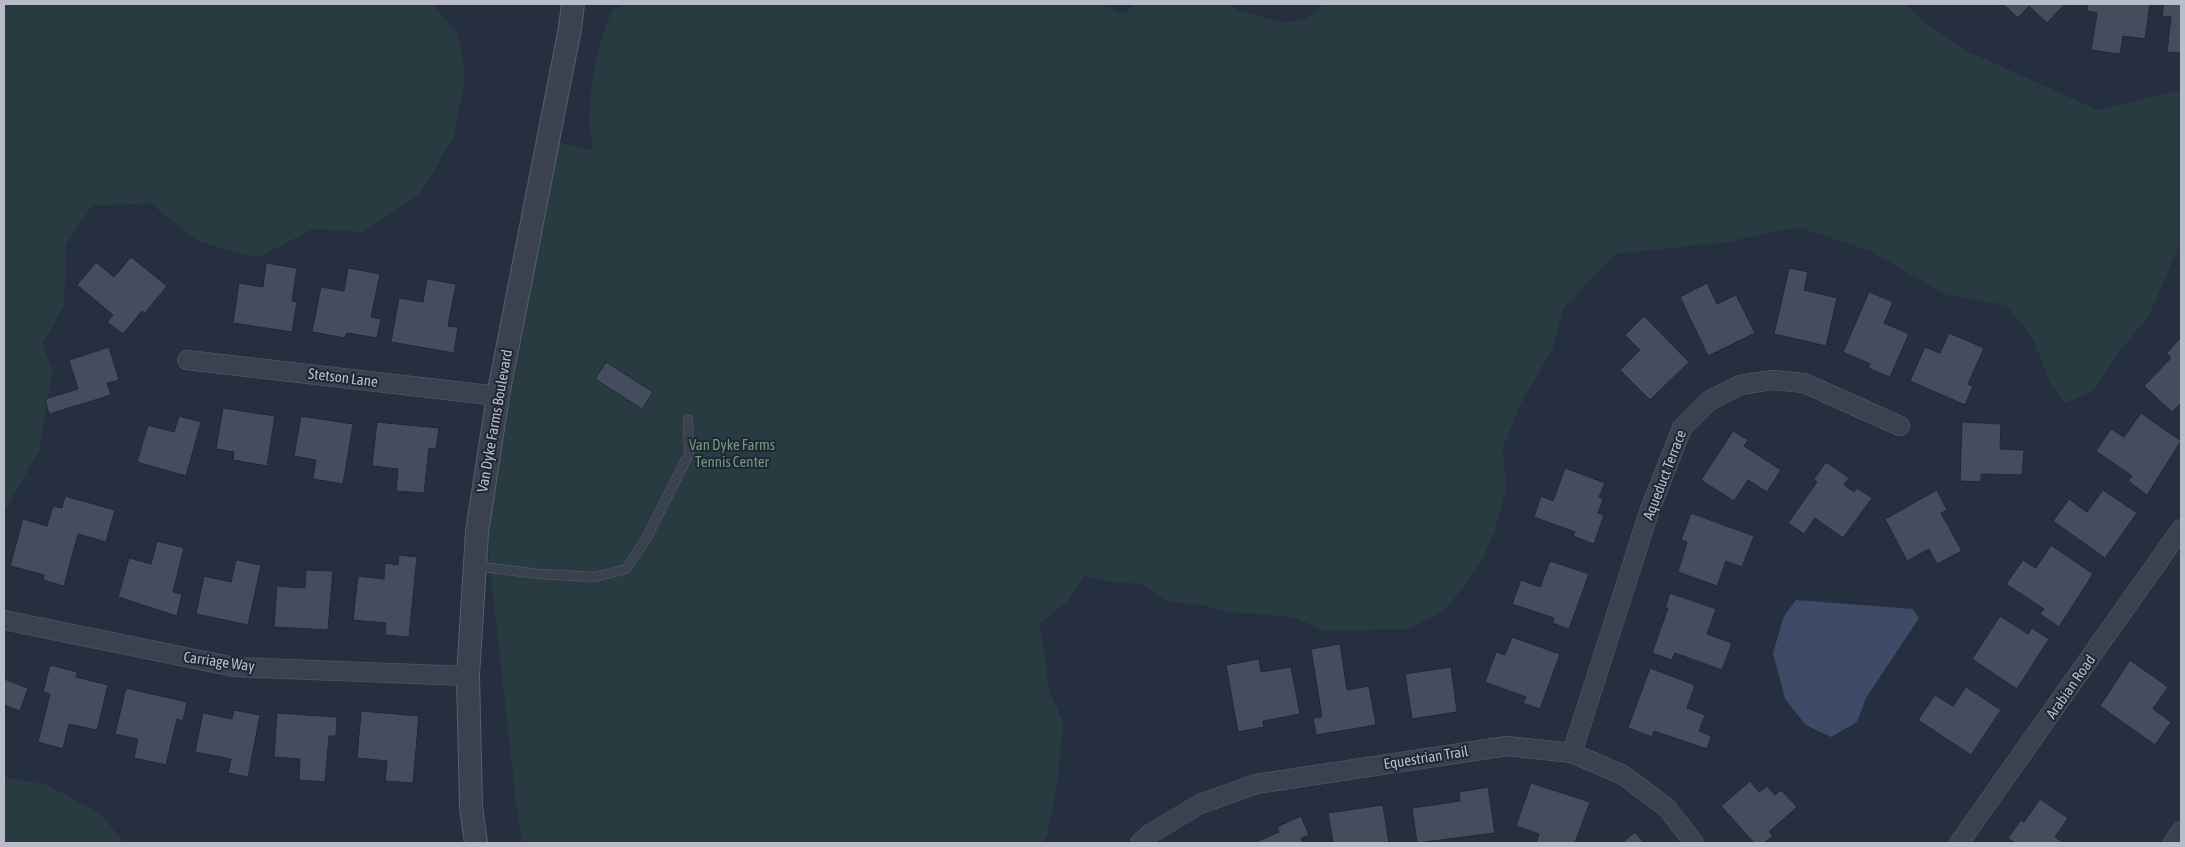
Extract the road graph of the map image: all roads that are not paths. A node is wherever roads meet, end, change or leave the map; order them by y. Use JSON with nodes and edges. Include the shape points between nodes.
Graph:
{"nodes":[{"id":1,"x":572,"y":4,"type":"edge"},
{"id":2,"x":187,"y":360,"type":"dead end"},
{"id":3,"x":498,"y":396,"type":"junction"},
{"id":4,"x":688,"y":420,"type":"dead end"},
{"id":5,"x":1900,"y":426,"type":"dead end"},
{"id":6,"x":2181,"y":529,"type":"edge"},
{"id":7,"x":475,"y":566,"type":"junction"},
{"id":8,"x":4,"y":620,"type":"edge"},
{"id":9,"x":468,"y":676,"type":"junction"},
{"id":10,"x":1572,"y":753,"type":"junction"},
{"id":11,"x":2181,"y":831,"type":"edge"},
{"id":12,"x":476,"y":843,"type":"edge"},
{"id":13,"x":1140,"y":843,"type":"edge"},
{"id":14,"x":1694,"y":843,"type":"edge"},
{"id":15,"x":1959,"y":843,"type":"edge"},
{"id":16,"x":2173,"y":843,"type":"edge"}],
"edges":[{"from":1,"to":3,"type":"street","name":"Van Dyke Farms Boulevard"},
{"from":2,"to":3,"type":"street","name":"Stetson Lane"},
{"from":3,"to":7,"type":"street","name":"Van Dyke Farms Boulevard","via":[[477,532]]},
{"from":4,"to":7,"type":"lane","via":[[689,454],[646,539],[626,569],[595,578]]},
{"from":5,"to":10,"type":"street","name":"Aqueduct Terrace","via":[[1804,383],[1772,380],[1740,385],[1708,401],[1682,428],[1650,509]]},
{"from":6,"to":15,"type":"street","name":"Arabian Road"},
{"from":7,"to":9,"type":"street","name":"Van Dyke Farms Boulevard"},
{"from":8,"to":9,"type":"street","name":"Carriage Way","via":[[234,667]]},
{"from":9,"to":12,"type":"street","name":"Van Dyke Farms Boulevard","via":[[471,806]]},
{"from":10,"to":13,"type":"street","name":"Equestrian Trail","via":[[1507,746],[1256,784],[1200,804]]},
{"from":10,"to":14,"type":"street","name":"Equestrian Trail","via":[[1623,775],[1667,808]]},
{"from":11,"to":16,"type":"street"}]}
